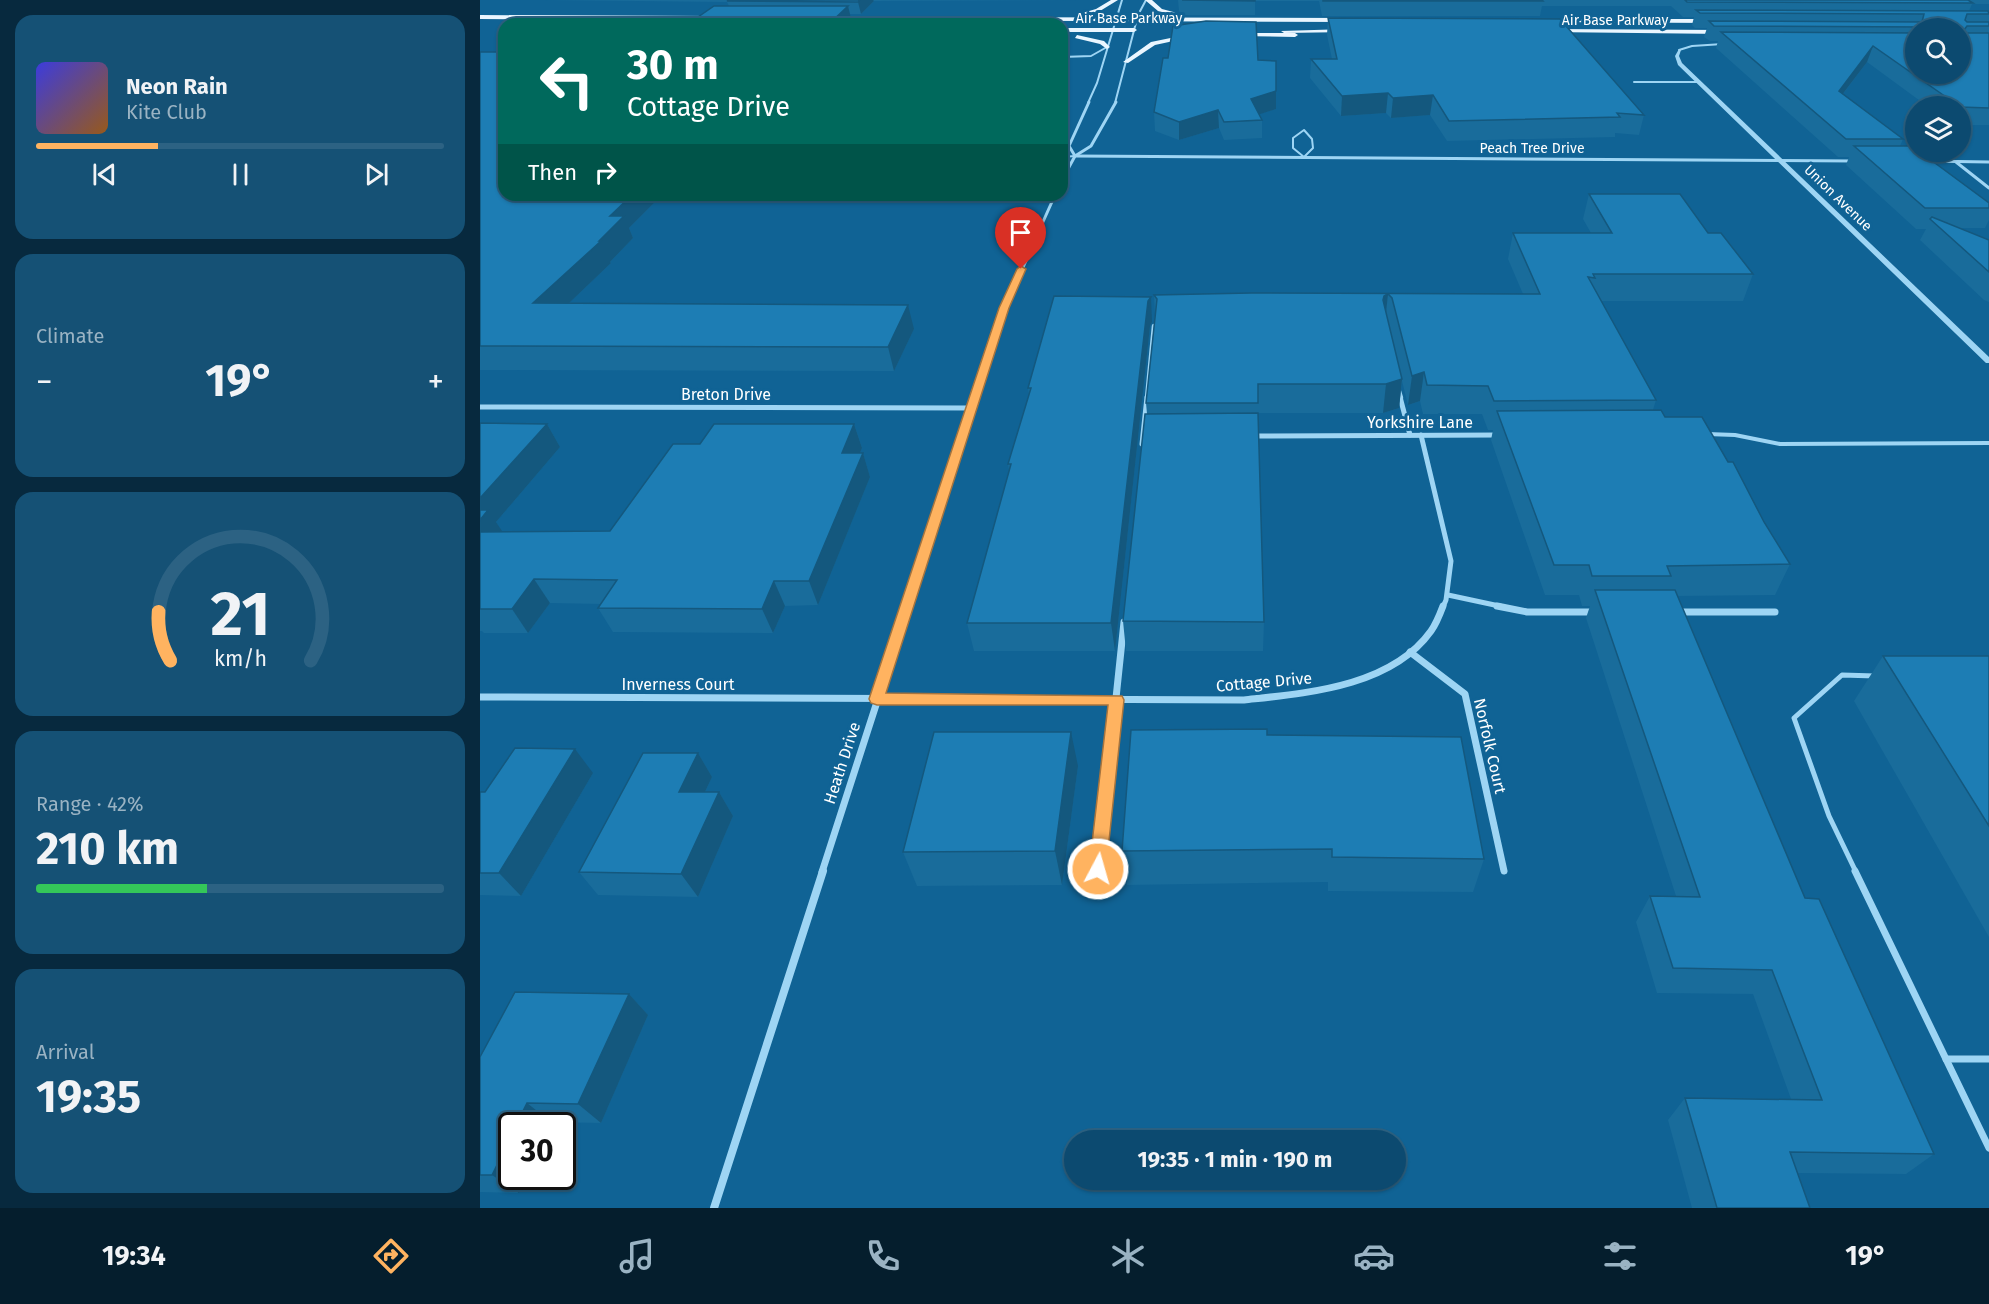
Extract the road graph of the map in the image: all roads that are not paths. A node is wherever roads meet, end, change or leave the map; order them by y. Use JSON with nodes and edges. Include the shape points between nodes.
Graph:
{"nodes":[{"id":1,"x":1115,"y":0,"type":"edge"},
{"id":2,"x":1122,"y":0,"type":"edge"},
{"id":3,"x":1147,"y":0,"type":"edge"},
{"id":4,"x":480,"y":17,"type":"edge"},
{"id":5,"x":728,"y":18,"type":"edge"},
{"id":6,"x":1025,"y":18,"type":"edge"},
{"id":7,"x":1068,"y":20,"type":"edge"},
{"id":8,"x":1115,"y":20,"type":"junction"},
{"id":9,"x":1137,"y":20,"type":"junction"},
{"id":10,"x":1288,"y":20,"type":"junction"},
{"id":11,"x":1359,"y":20,"type":"edge"},
{"id":12,"x":1534,"y":21,"type":"edge"},
{"id":13,"x":1724,"y":21,"type":"edge"},
{"id":14,"x":1068,"y":30,"type":"edge"},
{"id":15,"x":1112,"y":30,"type":"junction"},
{"id":16,"x":1138,"y":30,"type":"junction"},
{"id":17,"x":1172,"y":30,"type":"edge"},
{"id":18,"x":1541,"y":31,"type":"edge"},
{"id":19,"x":1355,"y":32,"type":"edge"},
{"id":20,"x":1737,"y":32,"type":"edge"},
{"id":21,"x":1230,"y":33,"type":"edge"},
{"id":22,"x":1068,"y":37,"type":"edge"},
{"id":23,"x":1730,"y":44,"type":"edge"},
{"id":24,"x":1107,"y":47,"type":"junction"},
{"id":25,"x":1679,"y":50,"type":"joint"},
{"id":26,"x":1068,"y":57,"type":"edge"},
{"id":27,"x":1125,"y":62,"type":"junction"},
{"id":28,"x":1634,"y":82,"type":"dead end"},
{"id":29,"x":1699,"y":82,"type":"junction"},
{"id":30,"x":1075,"y":156,"type":"junction"},
{"id":31,"x":1068,"y":157,"type":"edge"},
{"id":32,"x":1304,"y":157,"type":"junction"},
{"id":33,"x":1782,"y":160,"type":"junction"},
{"id":34,"x":1863,"y":161,"type":"edge"},
{"id":35,"x":1955,"y":162,"type":"edge"},
{"id":36,"x":1971,"y":162,"type":"edge"},
{"id":37,"x":1989,"y":162,"type":"edge"},
{"id":38,"x":1068,"y":169,"type":"edge"},
{"id":39,"x":1989,"y":188,"type":"edge"},
{"id":40,"x":1052,"y":201,"type":"edge"},
{"id":41,"x":1154,"y":326,"type":"edge"},
{"id":42,"x":1989,"y":361,"type":"edge"},
{"id":43,"x":1396,"y":379,"type":"edge"},
{"id":44,"x":480,"y":407,"type":"edge"},
{"id":45,"x":972,"y":408,"type":"junction"},
{"id":46,"x":1698,"y":434,"type":"edge"},
{"id":47,"x":1410,"y":435,"type":"junction"},
{"id":48,"x":1421,"y":435,"type":"junction"},
{"id":49,"x":1504,"y":435,"type":"edge"},
{"id":50,"x":1249,"y":436,"type":"edge"},
{"id":51,"x":1143,"y":437,"type":"junction"},
{"id":52,"x":1155,"y":437,"type":"edge"},
{"id":53,"x":1989,"y":443,"type":"edge"},
{"id":54,"x":1142,"y":448,"type":"edge"},
{"id":55,"x":1448,"y":595,"type":"junction"},
{"id":56,"x":1125,"y":612,"type":"edge"},
{"id":57,"x":1598,"y":612,"type":"edge"},
{"id":58,"x":1668,"y":612,"type":"edge"},
{"id":59,"x":1775,"y":612,"type":"dead end"},
{"id":60,"x":1410,"y":652,"type":"junction"},
{"id":61,"x":1887,"y":676,"type":"edge"},
{"id":62,"x":480,"y":697,"type":"edge"},
{"id":63,"x":877,"y":699,"type":"junction"},
{"id":64,"x":1116,"y":700,"type":"junction"},
{"id":65,"x":1098,"y":869,"type":"dead end"},
{"id":66,"x":1504,"y":871,"type":"dead end"},
{"id":67,"x":1946,"y":1059,"type":"junction"},
{"id":68,"x":1989,"y":1059,"type":"edge"},
{"id":69,"x":1989,"y":1148,"type":"edge"},
{"id":70,"x":714,"y":1208,"type":"edge"}],
"edges":[{"from":1,"to":6,"type":"main road","via":[[1086,13]]},
{"from":2,"to":8,"type":"street"},
{"from":3,"to":9,"type":"street"},
{"from":3,"to":10,"type":"main road","via":[[1169,13]]},
{"from":4,"to":5,"type":"main road"},
{"from":7,"to":8,"type":"main road","name":"Air Base Parkway"},
{"from":8,"to":9,"type":"main road","name":"Air Base Parkway"},
{"from":8,"to":15,"type":"street"},
{"from":9,"to":10,"type":"main road","name":"Air Base Parkway"},
{"from":9,"to":16,"type":"street"},
{"from":10,"to":11,"type":"main road","name":"Air Base Parkway"},
{"from":12,"to":13,"type":"main road","name":"Air Base Parkway"},
{"from":14,"to":15,"type":"main road","name":"Air Base Parkway"},
{"from":15,"to":16,"type":"main road","name":"Air Base Parkway"},
{"from":15,"to":24,"type":"street"},
{"from":16,"to":27,"type":"street"},
{"from":17,"to":27,"type":"main road","name":"Air Base Parkway","via":[[1197,33],[1154,43]]},
{"from":18,"to":20,"type":"main road","name":"Air Base Parkway"},
{"from":19,"to":21,"type":"main road"},
{"from":22,"to":24,"type":"main road","via":[[1095,40]]},
{"from":23,"to":25,"type":"street"},
{"from":24,"to":26,"type":"street","via":[[1091,56]]},
{"from":24,"to":30,"type":"street","via":[[1089,104],[1070,146]]},
{"from":25,"to":29,"type":"street","name":"Union Avenue","via":[[1680,64]]},
{"from":27,"to":30,"type":"street","via":[[1110,114],[1091,146]]},
{"from":28,"to":29,"type":"lane"},
{"from":29,"to":33,"type":"street","name":"Union Avenue"},
{"from":30,"to":31,"type":"lane"},
{"from":30,"to":32,"type":"street","name":"Peach Tree Drive"},
{"from":30,"to":38,"type":"street"},
{"from":32,"to":32,"type":"lane","via":[[1313,148],[1312,139],[1304,130],[1293,138],[1293,148]]},
{"from":32,"to":33,"type":"street","name":"Peach Tree Drive"},
{"from":33,"to":34,"type":"street","name":"Peach Tree Drive"},
{"from":33,"to":42,"type":"street","name":"Union Avenue"},
{"from":35,"to":39,"type":"street"},
{"from":36,"to":37,"type":"street"},
{"from":40,"to":45,"type":"street","name":"Heath Drive","via":[[1004,308]]},
{"from":41,"to":51,"type":"street"},
{"from":43,"to":47,"type":"street"},
{"from":44,"to":45,"type":"street","name":"Breton Drive"},
{"from":45,"to":63,"type":"street","name":"Heath Drive"},
{"from":46,"to":53,"type":"lane","via":[[1735,435],[1780,444]]},
{"from":47,"to":48,"type":"street","name":"Yorkshire Lane"},
{"from":47,"to":50,"type":"street","name":"Yorkshire Lane"},
{"from":48,"to":49,"type":"street","name":"Yorkshire Lane"},
{"from":48,"to":55,"type":"street","name":"Cottage Drive","via":[[1451,561]]},
{"from":51,"to":52,"type":"street"},
{"from":51,"to":54,"type":"street"},
{"from":55,"to":57,"type":"street","via":[[1527,612]]},
{"from":55,"to":60,"type":"street","name":"Cottage Drive","via":[[1445,610],[1428,637]]},
{"from":56,"to":64,"type":"street"},
{"from":58,"to":59,"type":"street"},
{"from":60,"to":64,"type":"street","name":"Cottage Drive","via":[[1398,662],[1351,684],[1304,694],[1244,700]]},
{"from":60,"to":66,"type":"street","name":"Norfolk Court","via":[[1465,694]]},
{"from":61,"to":67,"type":"lane","via":[[1842,675],[1794,718],[1829,816]]},
{"from":62,"to":63,"type":"street","name":"Inverness Court"},
{"from":63,"to":64,"type":"street","name":"Cottage Drive"},
{"from":63,"to":70,"type":"street","name":"Heath Drive"},
{"from":64,"to":65,"type":"street"},
{"from":67,"to":68,"type":"lane"},
{"from":67,"to":69,"type":"lane"}]}
